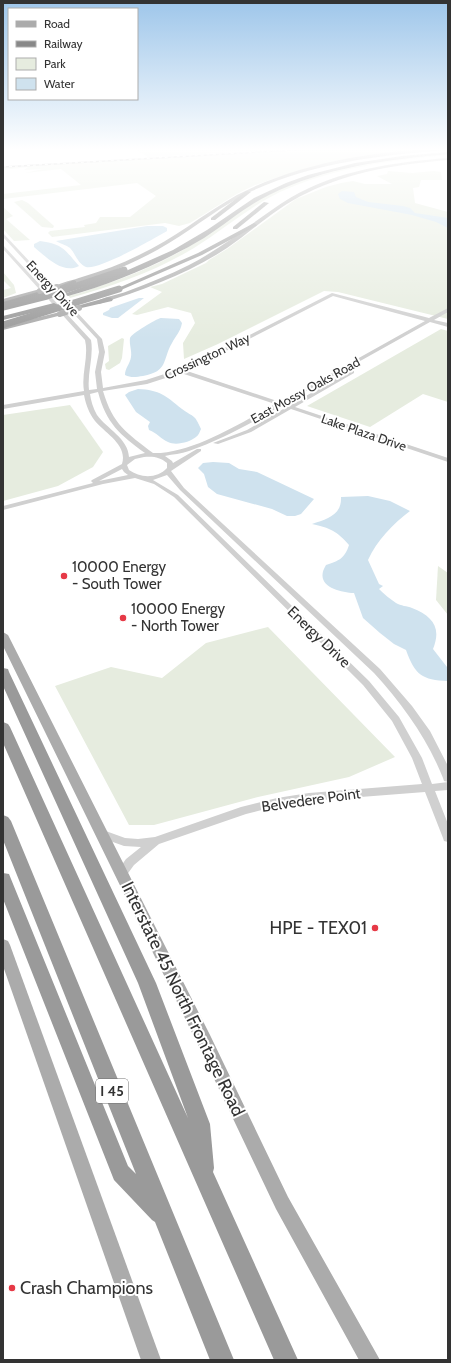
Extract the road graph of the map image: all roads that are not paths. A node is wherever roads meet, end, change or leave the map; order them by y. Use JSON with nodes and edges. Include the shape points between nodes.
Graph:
{"nodes":[{"id":1,"x":214,"y":213,"type":"edge"},
{"id":2,"x":221,"y":213,"type":"edge"},
{"id":3,"x":230,"y":213,"type":"edge"},
{"id":4,"x":237,"y":213,"type":"edge"},
{"id":5,"x":251,"y":213,"type":"edge"},
{"id":6,"x":254,"y":213,"type":"edge"},
{"id":7,"x":272,"y":213,"type":"edge"},
{"id":8,"x":205,"y":225,"type":"dead end"},
{"id":9,"x":254,"y":225,"type":"junction"},
{"id":10,"x":3,"y":234,"type":"edge"},
{"id":11,"x":10,"y":242,"type":"junction"},
{"id":12,"x":3,"y":244,"type":"edge"},
{"id":13,"x":179,"y":263,"type":"junction"},
{"id":14,"x":74,"y":282,"type":"joint"},
{"id":15,"x":109,"y":299,"type":"joint"},
{"id":16,"x":3,"y":304,"type":"edge"},
{"id":17,"x":3,"y":310,"type":"edge"},
{"id":18,"x":57,"y":310,"type":"junction"},
{"id":19,"x":448,"y":310,"type":"edge"},
{"id":20,"x":448,"y":316,"type":"edge"},
{"id":21,"x":3,"y":318,"type":"edge"},
{"id":22,"x":434,"y":321,"type":"junction"},
{"id":23,"x":3,"y":324,"type":"edge"},
{"id":24,"x":448,"y":325,"type":"edge"},
{"id":25,"x":3,"y":328,"type":"edge"},
{"id":26,"x":96,"y":335,"type":"junction"},
{"id":27,"x":85,"y":336,"type":"junction"},
{"id":28,"x":384,"y":346,"type":"junction"},
{"id":29,"x":392,"y":348,"type":"junction"},
{"id":30,"x":182,"y":371,"type":"junction"},
{"id":31,"x":337,"y":373,"type":"junction"},
{"id":32,"x":345,"y":375,"type":"junction"},
{"id":33,"x":100,"y":390,"type":"junction"},
{"id":34,"x":88,"y":392,"type":"junction"},
{"id":35,"x":281,"y":404,"type":"junction"},
{"id":36,"x":290,"y":407,"type":"junction"},
{"id":37,"x":3,"y":408,"type":"edge"},
{"id":38,"x":154,"y":455,"type":"junction"},
{"id":39,"x":448,"y":460,"type":"edge"},
{"id":40,"x":125,"y":464,"type":"junction"},
{"id":41,"x":170,"y":469,"type":"junction"},
{"id":42,"x":138,"y":477,"type":"junction"},
{"id":43,"x":79,"y":489,"type":"junction"},
{"id":44,"x":3,"y":508,"type":"edge"},
{"id":45,"x":3,"y":635,"type":"edge"},
{"id":46,"x":3,"y":672,"type":"edge"},
{"id":47,"x":3,"y":727,"type":"edge"},
{"id":48,"x":448,"y":778,"type":"edge"},
{"id":49,"x":448,"y":786,"type":"edge"},
{"id":50,"x":428,"y":787,"type":"junction"},
{"id":51,"x":3,"y":821,"type":"edge"},
{"id":52,"x":103,"y":834,"type":"junction"},
{"id":53,"x":448,"y":838,"type":"edge"},
{"id":54,"x":155,"y":841,"type":"junction"},
{"id":55,"x":122,"y":873,"type":"junction"},
{"id":56,"x":3,"y":879,"type":"edge"},
{"id":57,"x":3,"y":945,"type":"edge"},
{"id":58,"x":204,"y":1178,"type":"junction"},
{"id":59,"x":165,"y":1220,"type":"junction"},
{"id":60,"x":360,"y":1343,"type":"junction"},
{"id":61,"x":151,"y":1360,"type":"edge"},
{"id":62,"x":222,"y":1360,"type":"edge"},
{"id":63,"x":286,"y":1360,"type":"edge"},
{"id":64,"x":370,"y":1360,"type":"edge"},
{"id":65,"x":379,"y":1360,"type":"edge"}],
"edges":[{"from":1,"to":14,"type":"main road","via":[[150,252]]},
{"from":2,"to":8,"type":"highway"},
{"from":3,"to":16,"type":"highway","bridge":true,"via":[[174,246],[124,270],[47,296]]},
{"from":4,"to":17,"type":"highway","via":[[192,242],[150,264],[68,294]]},
{"from":5,"to":18,"type":"highway","via":[[172,262],[73,300]]},
{"from":6,"to":13,"type":"highway"},
{"from":7,"to":9,"type":"main road"},
{"from":9,"to":13,"type":"highway"},
{"from":9,"to":15,"type":"main road","via":[[225,246],[169,277]]},
{"from":10,"to":11,"type":"street","name":"Energy Drive"},
{"from":11,"to":12,"type":"street","name":"Energy Drive"},
{"from":11,"to":26,"type":"street","name":"Energy Drive"},
{"from":12,"to":27,"type":"street","name":"Energy Drive"},
{"from":13,"to":23,"type":"highway","bridge":true,"via":[[120,289]]},
{"from":14,"to":16,"type":"highway","bridge":true},
{"from":15,"to":18,"type":"highway","bridge":true},
{"from":18,"to":21,"type":"highway"},
{"from":18,"to":23,"type":"highway"},
{"from":18,"to":25,"type":"main road"},
{"from":19,"to":22,"type":"street","name":"East Mossy Oaks Road"},
{"from":20,"to":22,"type":"street","name":"East Mossy Oaks Road"},
{"from":22,"to":24,"type":"street"},
{"from":22,"to":28,"type":"street","name":"East Mossy Oaks Road"},
{"from":22,"to":29,"type":"street","name":"East Mossy Oaks Road"},
{"from":22,"to":30,"type":"street","name":"Crossington Way","via":[[332,294]]},
{"from":26,"to":27,"type":"street","name":"Energy Drive"},
{"from":26,"to":33,"type":"street","name":"Energy Drive","via":[[102,347],[98,371]]},
{"from":27,"to":34,"type":"street","name":"Energy Drive","via":[[90,348],[85,371]]},
{"from":28,"to":29,"type":"street"},
{"from":28,"to":31,"type":"street","name":"East Mossy Oaks Road"},
{"from":29,"to":32,"type":"street","name":"East Mossy Oaks Road"},
{"from":30,"to":33,"type":"street","name":"Crossington Way","via":[[155,380]]},
{"from":30,"to":35,"type":"street","name":"Lake Plaza Drive"},
{"from":31,"to":32,"type":"street"},
{"from":31,"to":35,"type":"street","name":"East Mossy Oaks Road"},
{"from":32,"to":36,"type":"street","name":"East Mossy Oaks Road"},
{"from":33,"to":34,"type":"street","name":"Crossington Way"},
{"from":33,"to":38,"type":"street","name":"Energy Drive","via":[[106,412],[118,429],[131,441]]},
{"from":34,"to":37,"type":"street","name":"Crossington Way"},
{"from":34,"to":40,"type":"street","name":"Energy Drive","via":[[90,406],[99,423],[126,452]]},
{"from":35,"to":36,"type":"street","name":"Lake Plaza Drive"},
{"from":35,"to":38,"type":"street","name":"East Mossy Oaks Road","via":[[199,445],[186,450]]},
{"from":36,"to":39,"type":"street","name":"Lake Plaza Drive"},
{"from":36,"to":41,"type":"street","name":"East Mossy Oaks Road","via":[[249,431],[201,449]]},
{"from":38,"to":40,"type":"street","name":"East Mossy Oaks Road","via":[[136,456]]},
{"from":38,"to":41,"type":"street","name":"Energy Drive","via":[[169,461]]},
{"from":40,"to":42,"type":"street","via":[[124,469],[127,473]]},
{"from":40,"to":43,"type":"street"},
{"from":41,"to":42,"type":"street","name":"East Mossy Oaks Road","via":[[158,476]]},
{"from":41,"to":48,"type":"street","name":"Energy Drive","via":[[182,489],[377,670],[401,696],[423,726]]},
{"from":42,"to":43,"type":"street"},
{"from":42,"to":50,"type":"street","name":"Energy Drive","via":[[156,483],[176,496],[366,683],[396,719],[417,758]]},
{"from":43,"to":44,"type":"street"},
{"from":45,"to":52,"type":"main road","name":"Interstate 45 North Frontage Road"},
{"from":46,"to":58,"type":"highway","via":[[144,976],[200,1124]]},
{"from":47,"to":58,"type":"highway"},
{"from":49,"to":50,"type":"street","name":"Belvedere Point"},
{"from":50,"to":53,"type":"street","name":"Energy Drive"},
{"from":50,"to":54,"type":"street","name":"Belvedere Point","via":[[277,802],[245,810]]},
{"from":51,"to":59,"type":"highway","number":"I 45"},
{"from":52,"to":54,"type":"street","name":"Belvedere Point","via":[[124,842]]},
{"from":52,"to":55,"type":"main road","name":"Interstate 45 North Frontage Road"},
{"from":54,"to":55,"type":"street","name":"Belvedere Point","via":[[130,862]]},
{"from":55,"to":60,"type":"main road","name":"Interstate 45 North Frontage Road","via":[[282,1203]]},
{"from":56,"to":59,"type":"highway","via":[[121,1173]]},
{"from":57,"to":61,"type":"main road"},
{"from":58,"to":63,"type":"highway"},
{"from":59,"to":62,"type":"highway","number":"I 45"},
{"from":60,"to":64,"type":"main road","name":"Interstate 45 North Frontage Road"},
{"from":60,"to":65,"type":"main road"}]}
